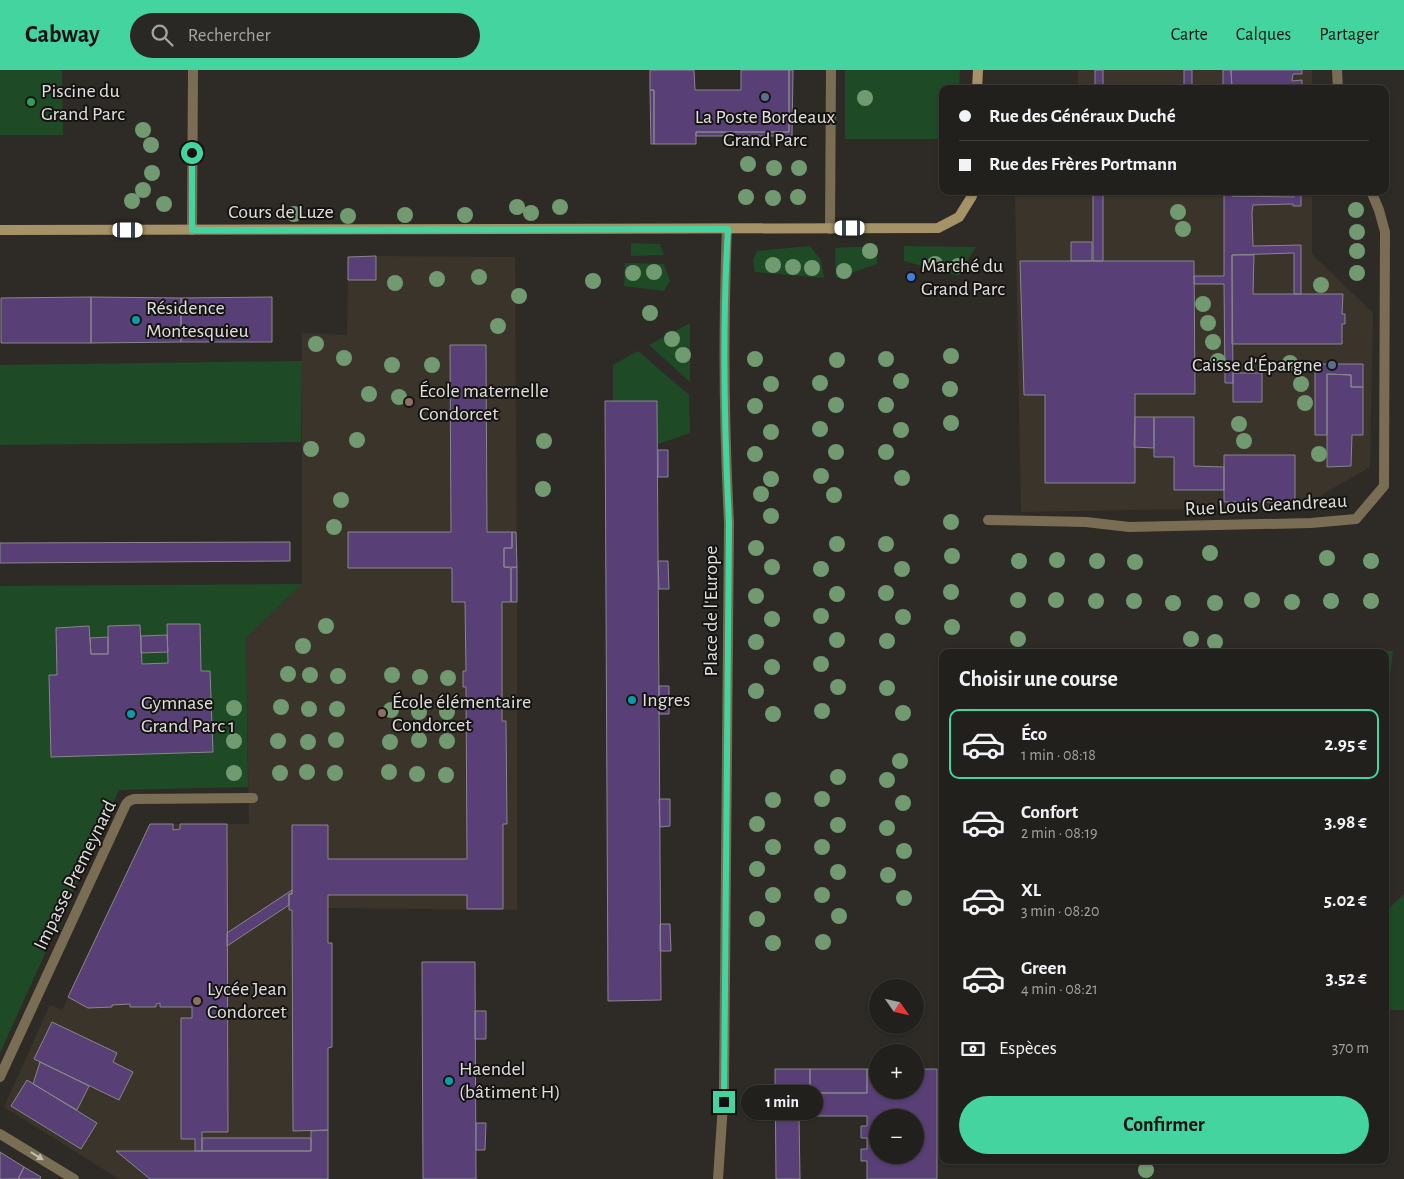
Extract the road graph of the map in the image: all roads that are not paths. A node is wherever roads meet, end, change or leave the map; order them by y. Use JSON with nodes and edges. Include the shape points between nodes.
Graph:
{"nodes":[{"id":1,"x":193,"y":70,"type":"edge"},
{"id":2,"x":832,"y":70,"type":"edge"},
{"id":3,"x":978,"y":70,"type":"edge"},
{"id":4,"x":1337,"y":70,"type":"edge"},
{"id":5,"x":977,"y":85,"type":"edge"},
{"id":6,"x":1338,"y":85,"type":"edge"},
{"id":7,"x":972,"y":195,"type":"edge"},
{"id":8,"x":1373,"y":195,"type":"edge"},
{"id":9,"x":830,"y":228,"type":"junction"},
{"id":10,"x":728,"y":229,"type":"junction"},
{"id":11,"x":0,"y":230,"type":"edge"},
{"id":12,"x":192,"y":230,"type":"junction"},
{"id":13,"x":988,"y":520,"type":"dead end"},
{"id":14,"x":253,"y":798,"type":"dead end"},
{"id":15,"x":0,"y":1077,"type":"edge"},
{"id":16,"x":0,"y":1134,"type":"edge"},
{"id":17,"x":74,"y":1179,"type":"edge"},
{"id":18,"x":718,"y":1179,"type":"edge"}],
"edges":[{"from":1,"to":12,"type":"street"},
{"from":2,"to":9,"type":"street"},
{"from":3,"to":5,"type":"street"},
{"from":4,"to":6,"type":"street"},
{"from":7,"to":9,"type":"street","via":[[959,217],[938,228]]},
{"from":8,"to":13,"type":"street","name":"Rue Louis Geandreau","via":[[1385,232],[1384,486],[1356,519],[1129,527],[1086,522]]},
{"from":9,"to":10,"type":"street"},
{"from":10,"to":12,"type":"street","name":"Cours de Luze"},
{"from":10,"to":18,"type":"street","name":"Place de l'Europe","via":[[724,293],[729,523],[724,1089]]},
{"from":11,"to":12,"type":"street","name":"Cours de Luze"},
{"from":14,"to":15,"type":"street","name":"Impasse Premeynard","via":[[134,800],[126,804]]},
{"from":16,"to":17,"type":"street","one_way":true}]}
